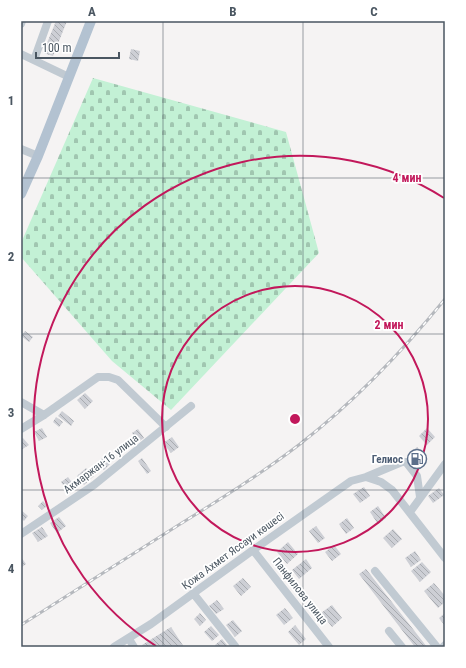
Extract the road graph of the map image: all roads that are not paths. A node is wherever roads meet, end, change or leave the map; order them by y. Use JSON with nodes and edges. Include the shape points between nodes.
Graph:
{"nodes":[{"id":1,"x":22,"y":21,"type":"edge"},
{"id":2,"x":48,"y":21,"type":"edge"},
{"id":3,"x":91,"y":21,"type":"edge"},
{"id":4,"x":21,"y":24,"type":"edge"},
{"id":5,"x":21,"y":54,"type":"edge"},
{"id":6,"x":34,"y":60,"type":"junction"},
{"id":7,"x":69,"y":77,"type":"junction"},
{"id":8,"x":21,"y":149,"type":"edge"},
{"id":9,"x":38,"y":156,"type":"junction"},
{"id":10,"x":21,"y":194,"type":"edge"},
{"id":11,"x":21,"y":402,"type":"edge"},
{"id":12,"x":191,"y":406,"type":"dead end"},
{"id":13,"x":44,"y":415,"type":"junction"},
{"id":14,"x":166,"y":427,"type":"junction"},
{"id":15,"x":21,"y":429,"type":"edge"},
{"id":16,"x":445,"y":464,"type":"edge"},
{"id":17,"x":366,"y":477,"type":"junction"},
{"id":18,"x":420,"y":497,"type":"junction"},
{"id":19,"x":410,"y":512,"type":"junction"},
{"id":20,"x":21,"y":534,"type":"edge"},
{"id":21,"x":253,"y":550,"type":"junction"},
{"id":22,"x":445,"y":558,"type":"edge"},
{"id":23,"x":375,"y":571,"type":"dead end"},
{"id":24,"x":193,"y":593,"type":"junction"},
{"id":25,"x":389,"y":630,"type":"dead end"},
{"id":26,"x":129,"y":639,"type":"junction"},
{"id":27,"x":235,"y":646,"type":"dead end"},
{"id":28,"x":114,"y":647,"type":"edge"},
{"id":29,"x":134,"y":647,"type":"edge"},
{"id":30,"x":329,"y":647,"type":"edge"},
{"id":31,"x":402,"y":647,"type":"edge"},
{"id":32,"x":437,"y":647,"type":"edge"}],
"edges":[{"from":1,"to":4,"type":"street"},
{"from":2,"to":6,"type":"street"},
{"from":3,"to":7,"type":"main road"},
{"from":5,"to":6,"type":"street"},
{"from":6,"to":7,"type":"street"},
{"from":7,"to":9,"type":"main road"},
{"from":8,"to":9,"type":"street"},
{"from":9,"to":10,"type":"main road"},
{"from":11,"to":13,"type":"street"},
{"from":12,"to":14,"type":"street","name":"Акмаржан-16 улица"},
{"from":13,"to":14,"type":"street","via":[[98,378],[109,377],[118,380]]},
{"from":13,"to":15,"type":"street"},
{"from":14,"to":20,"type":"street","name":"Акмаржан-16 улица","via":[[94,485]]},
{"from":16,"to":18,"type":"street"},
{"from":17,"to":18,"type":"street","name":"Қожа Ахмет Яссауи көшесі","via":[[406,462],[417,476]]},
{"from":17,"to":19,"type":"street","via":[[381,482],[392,490]]},
{"from":17,"to":21,"type":"street","name":"Қожа Ахмет Яссауи көшесі","via":[[351,481]]},
{"from":18,"to":19,"type":"street"},
{"from":19,"to":22,"type":"street"},
{"from":21,"to":24,"type":"street","name":"Қожа Ахмет Яссауи көшесі"},
{"from":21,"to":30,"type":"street","name":"Панфилова улица"},
{"from":23,"to":32,"type":"street"},
{"from":24,"to":26,"type":"street","name":"Қожа Ахмет Яссауи көшесі"},
{"from":24,"to":27,"type":"street"},
{"from":25,"to":31,"type":"street"},
{"from":26,"to":28,"type":"street","name":"Қожа Ахмет Яссауи көшесі"},
{"from":26,"to":29,"type":"street"}]}
